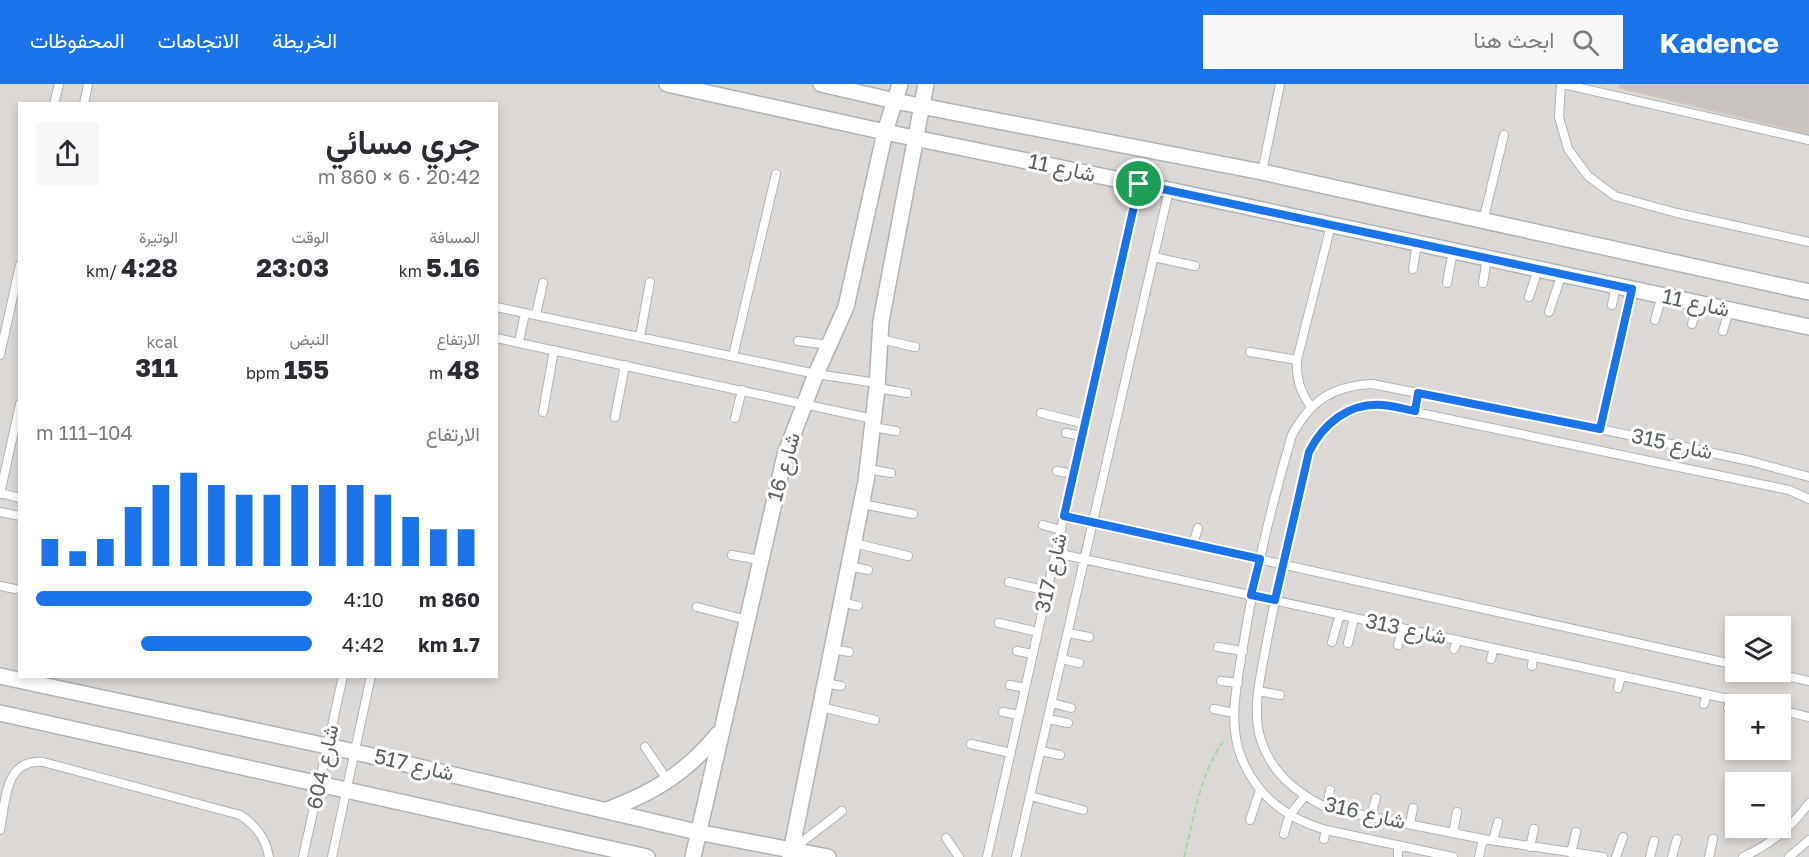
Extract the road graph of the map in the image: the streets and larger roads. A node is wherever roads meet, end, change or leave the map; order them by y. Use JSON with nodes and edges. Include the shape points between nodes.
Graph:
{"nodes":[{"id":1,"x":667,"y":84,"type":"edge"},
{"id":2,"x":820,"y":84,"type":"edge"},
{"id":3,"x":900,"y":84,"type":"edge"},
{"id":4,"x":926,"y":84,"type":"edge"},
{"id":5,"x":895,"y":101,"type":"junction"},
{"id":6,"x":922,"y":105,"type":"junction"},
{"id":7,"x":885,"y":132,"type":"junction"},
{"id":8,"x":916,"y":139,"type":"junction"},
{"id":9,"x":1809,"y":292,"type":"edge"},
{"id":10,"x":1809,"y":327,"type":"edge"},
{"id":11,"x":0,"y":676,"type":"edge"},
{"id":12,"x":0,"y":713,"type":"edge"},
{"id":13,"x":721,"y":729,"type":"junction"},
{"id":14,"x":607,"y":810,"type":"junction"},
{"id":15,"x":697,"y":831,"type":"junction"},
{"id":16,"x":791,"y":853,"type":"edge"},
{"id":17,"x":646,"y":857,"type":"edge"},
{"id":18,"x":693,"y":857,"type":"edge"},
{"id":19,"x":828,"y":857,"type":"edge"}],
"edges":[{"from":1,"to":7,"type":"street","name":"شارع 11"},
{"from":2,"to":5,"type":"street","name":"شارع 11"},
{"from":3,"to":5,"type":"street","name":"شارع 16"},
{"from":4,"to":6,"type":"street"},
{"from":5,"to":6,"type":"street","name":"شارع 11"},
{"from":5,"to":7,"type":"street","name":"شارع 16"},
{"from":6,"to":8,"type":"street"},
{"from":6,"to":9,"type":"street","name":"شارع 11","via":[[1262,172]]},
{"from":7,"to":8,"type":"street","name":"شارع 11"},
{"from":7,"to":13,"type":"street","name":"شارع 16","via":[[846,308],[784,455]]},
{"from":8,"to":10,"type":"street","name":"شارع 11"},
{"from":8,"to":16,"type":"street","via":[[881,321],[868,469],[832,649],[833,685],[820,707]]},
{"from":11,"to":14,"type":"street","name":"شارع 517"},
{"from":12,"to":17,"type":"street","name":"شارع 517"},
{"from":13,"to":14,"type":"street","via":[[688,766],[668,781]]},
{"from":13,"to":15,"type":"street","name":"شارع 16"},
{"from":14,"to":15,"type":"street","name":"شارع 517"},
{"from":15,"to":16,"type":"street","name":"شارع 517"},
{"from":15,"to":18,"type":"street","name":"شارع 16"},
{"from":16,"to":19,"type":"street","name":"شارع 517"}]}
